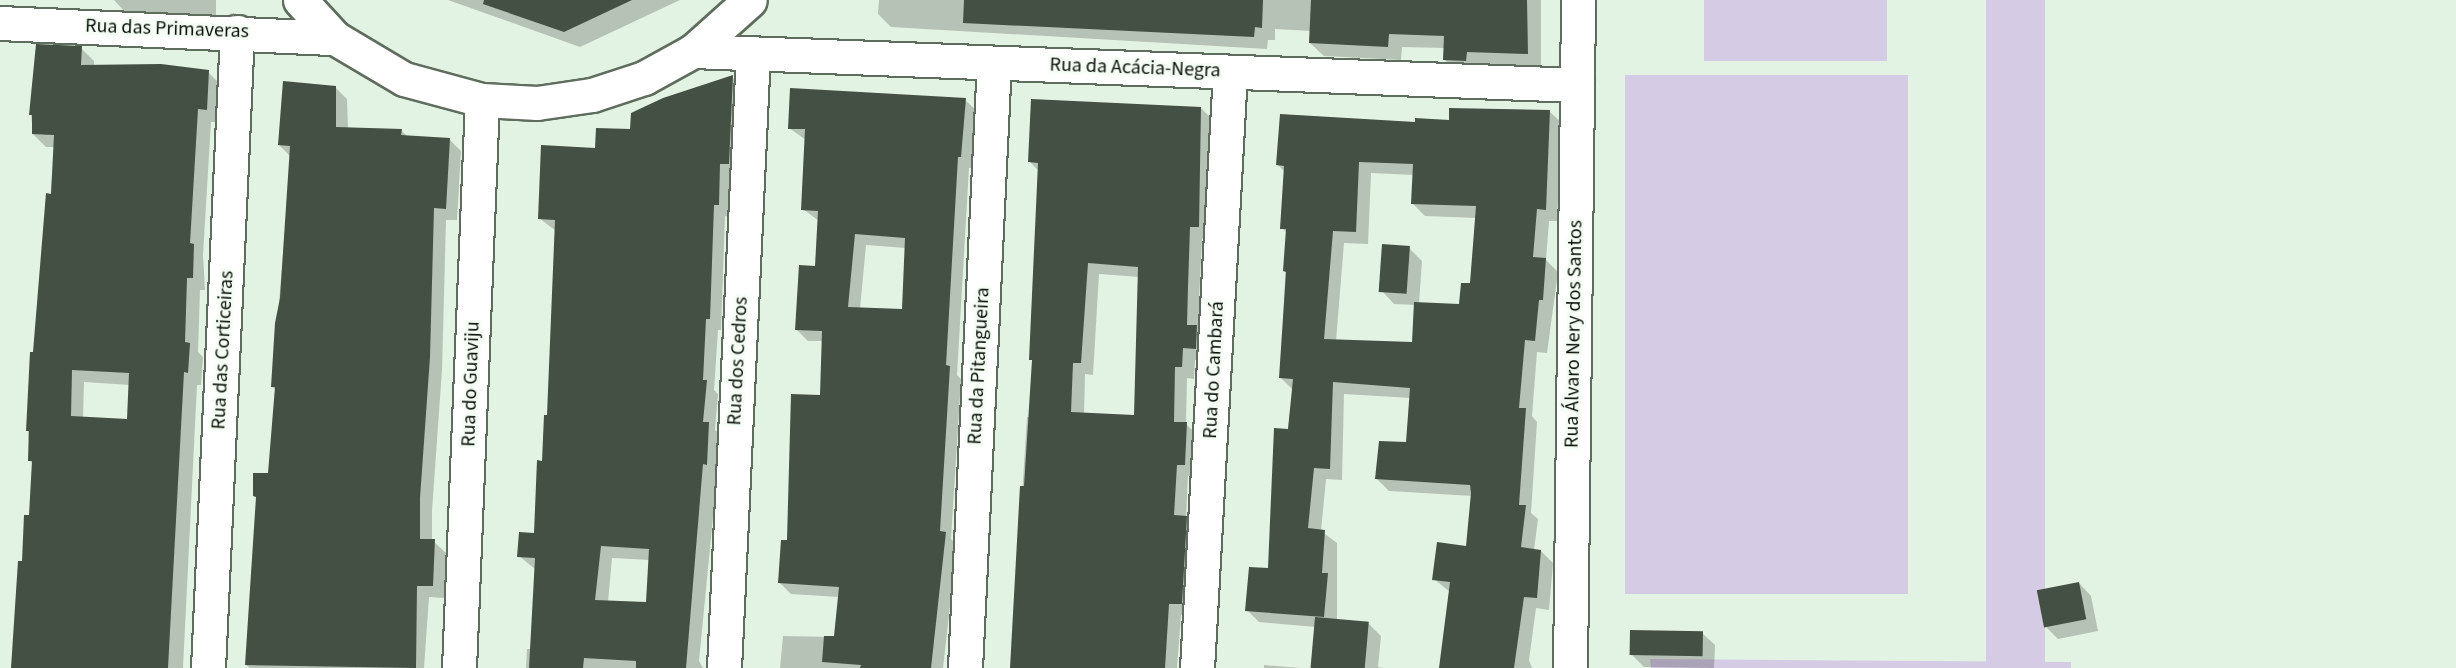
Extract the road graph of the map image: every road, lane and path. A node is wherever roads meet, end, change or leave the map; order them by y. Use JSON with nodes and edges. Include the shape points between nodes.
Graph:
{"nodes":[{"id":1,"x":300,"y":0,"type":"edge"},
{"id":2,"x":750,"y":0,"type":"edge"},
{"id":3,"x":1578,"y":0,"type":"edge"},
{"id":4,"x":0,"y":23,"type":"edge"},
{"id":5,"x":237,"y":32,"type":"junction"},
{"id":6,"x":335,"y":38,"type":"junction"},
{"id":7,"x":693,"y":51,"type":"junction"},
{"id":8,"x":753,"y":54,"type":"junction"},
{"id":9,"x":994,"y":63,"type":"junction"},
{"id":10,"x":1230,"y":72,"type":"junction"},
{"id":11,"x":1577,"y":86,"type":"junction"},
{"id":12,"x":482,"y":100,"type":"junction"},
{"id":13,"x":208,"y":668,"type":"edge"},
{"id":14,"x":459,"y":668,"type":"edge"},
{"id":15,"x":724,"y":668,"type":"edge"},
{"id":16,"x":965,"y":668,"type":"edge"},
{"id":17,"x":1197,"y":668,"type":"edge"},
{"id":18,"x":1570,"y":668,"type":"edge"}],
"edges":[{"from":1,"to":6,"type":"street"},
{"from":2,"to":7,"type":"street"},
{"from":3,"to":11,"type":"street","name":"Rua Álvaro Nery dos Santos"},
{"from":4,"to":5,"type":"street","name":"Rua das Primaveras"},
{"from":5,"to":6,"type":"street","name":"Rua das Primaveras"},
{"from":5,"to":13,"type":"street","name":"Rua das Corticeiras"},
{"from":6,"to":12,"type":"street","via":[[404,79]]},
{"from":7,"to":8,"type":"street","name":"Rua da Acácia-Negra"},
{"from":7,"to":12,"type":"street","via":[[644,78],[592,95],[537,103]]},
{"from":8,"to":9,"type":"street","name":"Rua da Acácia-Negra"},
{"from":8,"to":15,"type":"street","name":"Rua dos Cedros"},
{"from":9,"to":10,"type":"street","name":"Rua da Acácia-Negra"},
{"from":9,"to":16,"type":"street","name":"Rua da Pitangueira"},
{"from":10,"to":11,"type":"street","name":"Rua da Acácia-Negra"},
{"from":10,"to":17,"type":"street","name":"Rua do Cambará"},
{"from":11,"to":18,"type":"street","name":"Rua Álvaro Nery dos Santos"},
{"from":12,"to":14,"type":"street","name":"Rua do Guaviju"}]}
